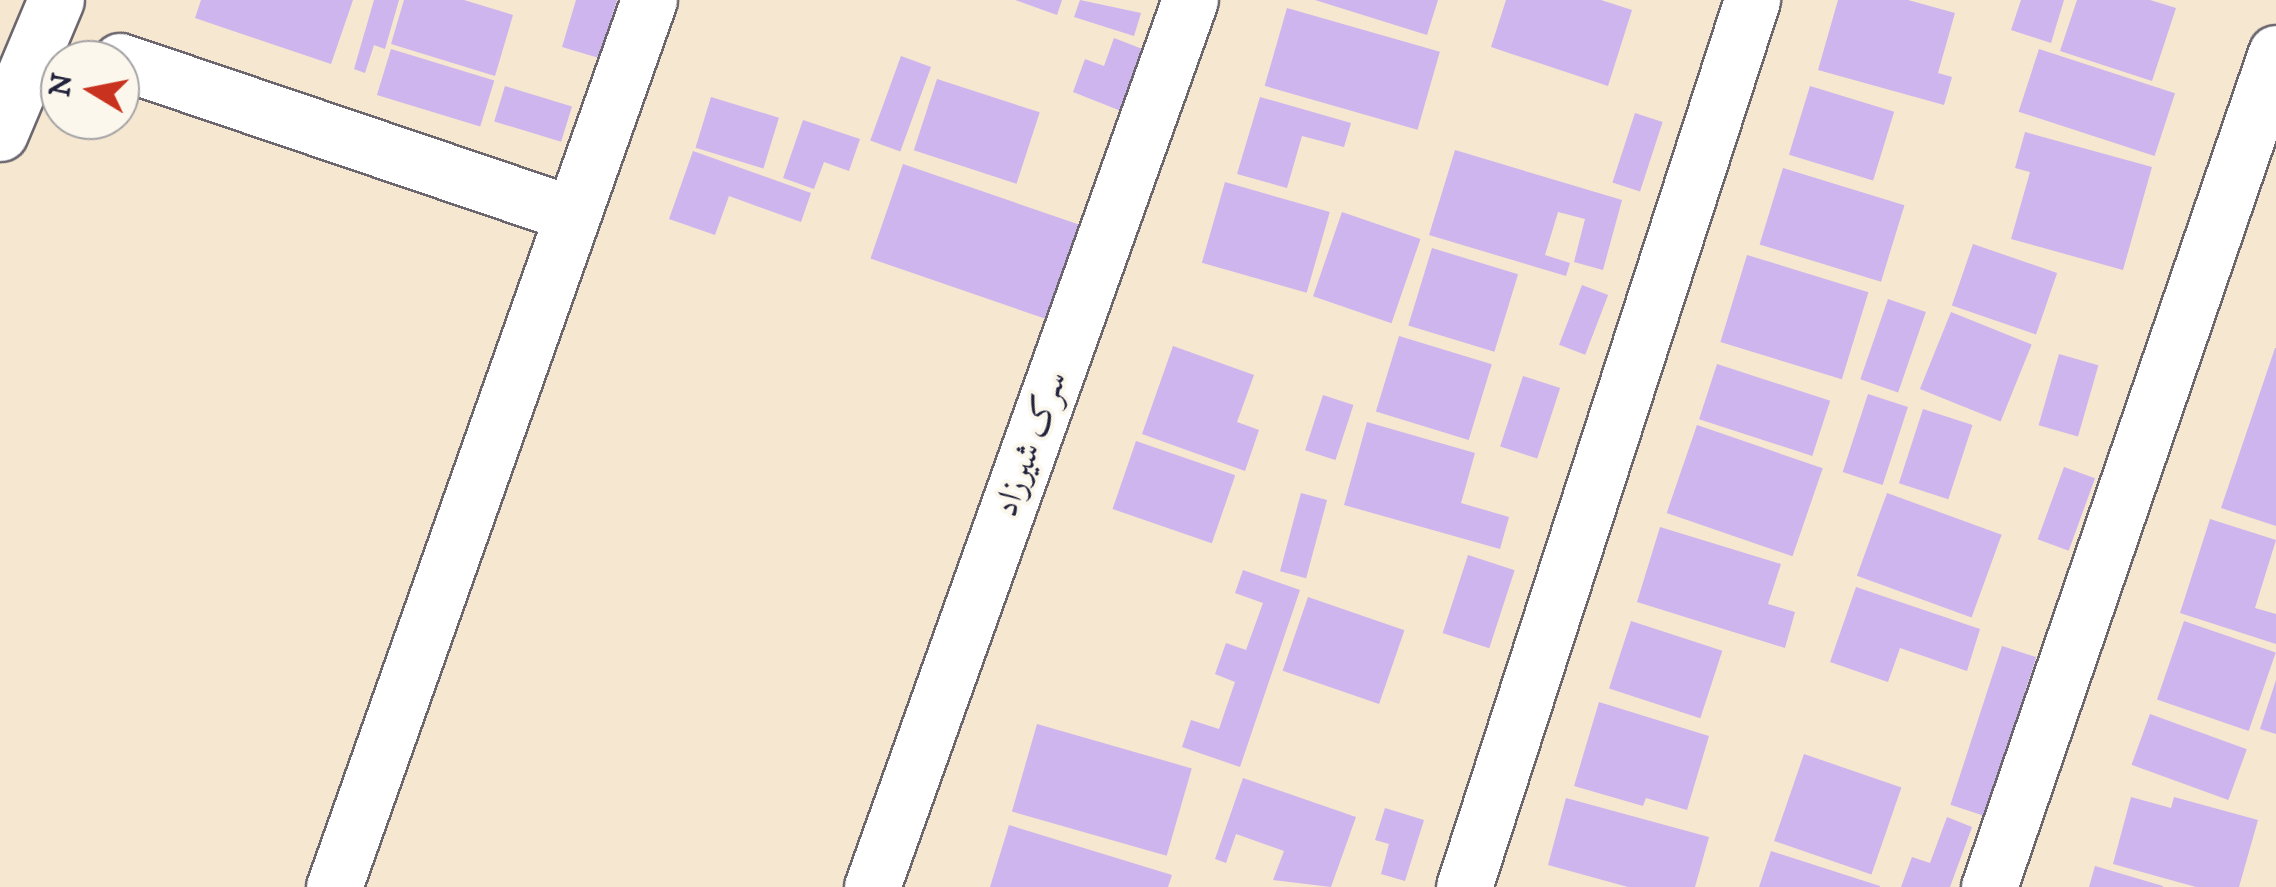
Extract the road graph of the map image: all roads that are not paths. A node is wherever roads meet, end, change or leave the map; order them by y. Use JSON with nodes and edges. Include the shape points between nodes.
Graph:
{"nodes":[{"id":1,"x":649,"y":0,"type":"edge"},
{"id":2,"x":1190,"y":0,"type":"edge"},
{"id":3,"x":1752,"y":0,"type":"edge"},
{"id":4,"x":50,"y":17,"type":"edge"},
{"id":5,"x":87,"y":40,"type":"edge"},
{"id":6,"x":2276,"y":53,"type":"edge"},
{"id":7,"x":140,"y":67,"type":"edge"},
{"id":8,"x":0,"y":132,"type":"edge"},
{"id":9,"x":573,"y":214,"type":"junction"},
{"id":10,"x":334,"y":887,"type":"edge"},
{"id":11,"x":872,"y":887,"type":"edge"},
{"id":12,"x":1464,"y":887,"type":"edge"},
{"id":13,"x":1989,"y":887,"type":"edge"}],
"edges":[{"from":1,"to":9,"type":"street"},
{"from":2,"to":11,"type":"street","name":"سرک شیرزاد"},
{"from":3,"to":12,"type":"street"},
{"from":4,"to":5,"type":"street"},
{"from":4,"to":8,"type":"street"},
{"from":6,"to":13,"type":"street"},
{"from":7,"to":9,"type":"street"},
{"from":9,"to":10,"type":"street"}]}
